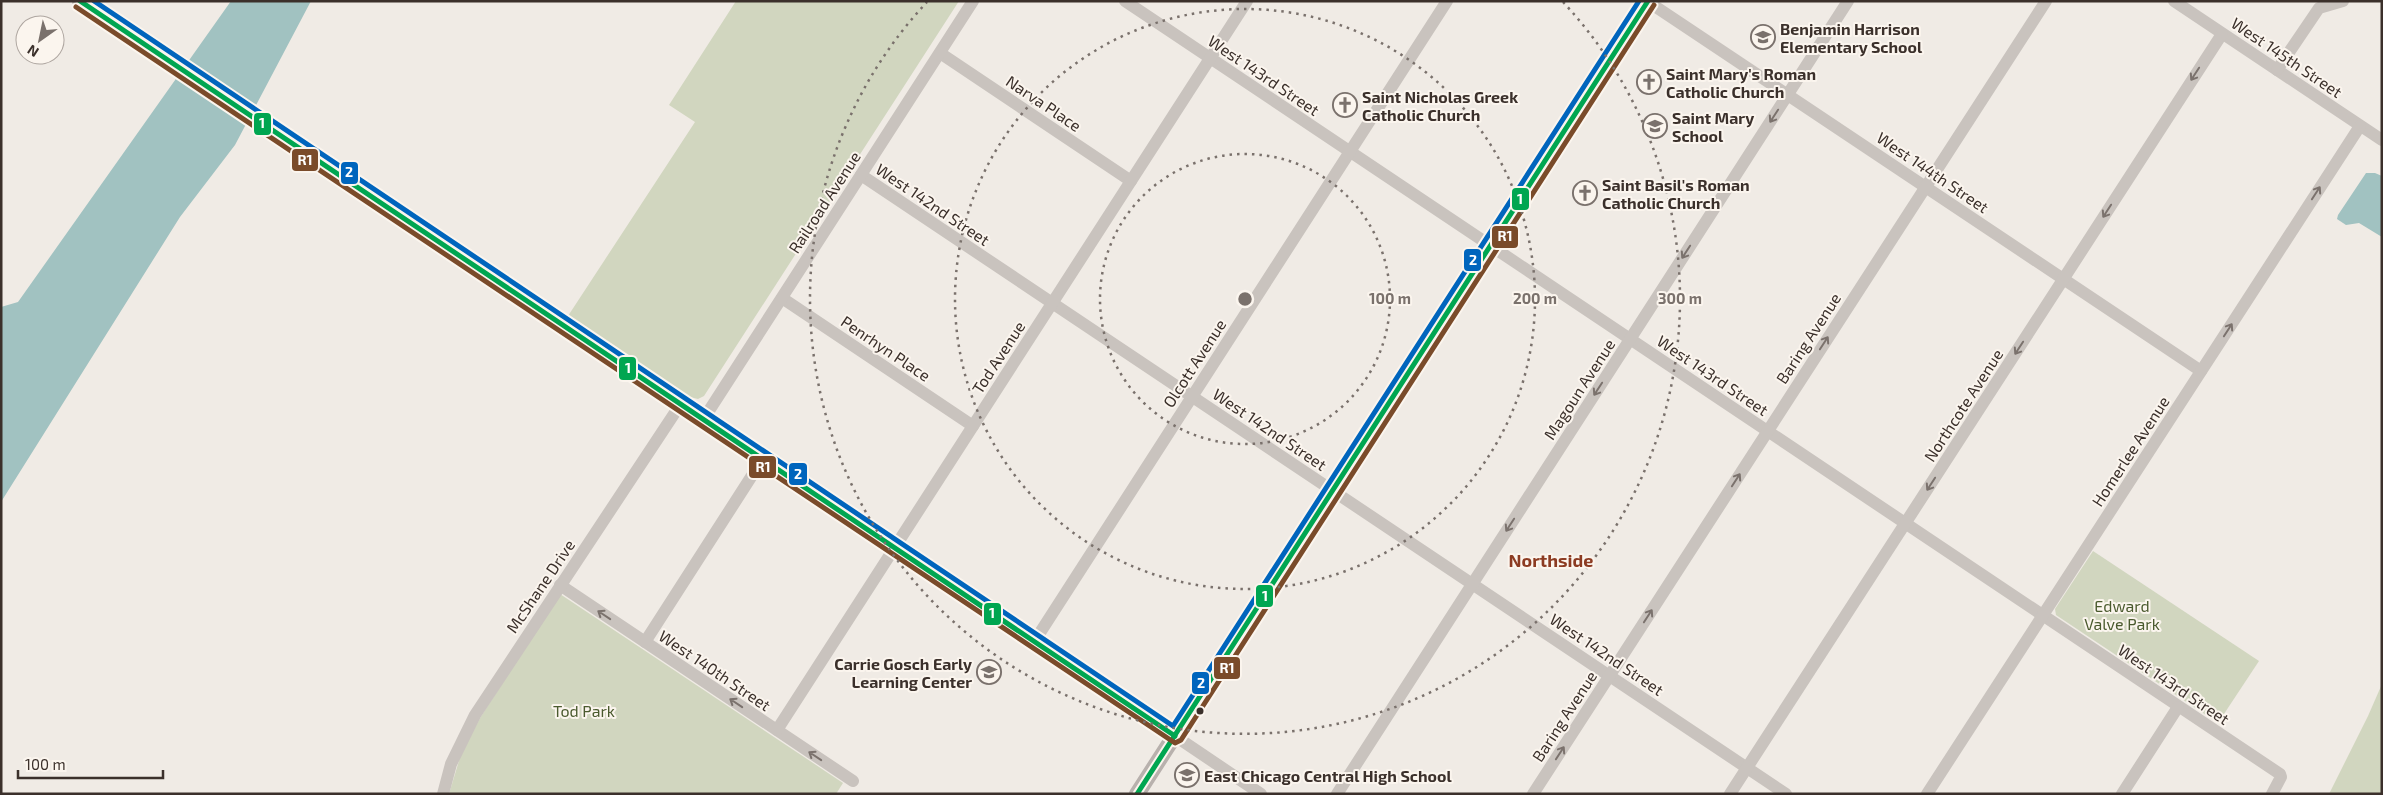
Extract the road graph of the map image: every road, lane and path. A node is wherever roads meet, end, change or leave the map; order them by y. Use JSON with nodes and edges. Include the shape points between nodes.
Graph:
{"nodes":[{"id":1,"x":80,"y":1,"type":"edge"},
{"id":2,"x":973,"y":1,"type":"edge"},
{"id":3,"x":1125,"y":1,"type":"edge"},
{"id":4,"x":1247,"y":1,"type":"edge"},
{"id":5,"x":1447,"y":1,"type":"edge"},
{"id":6,"x":1848,"y":1,"type":"edge"},
{"id":7,"x":2046,"y":1,"type":"edge"},
{"id":8,"x":2174,"y":1,"type":"edge"},
{"id":9,"x":2343,"y":1,"type":"edge"},
{"id":10,"x":1648,"y":2,"type":"edge"},
{"id":11,"x":2222,"y":34,"type":"junction"},
{"id":12,"x":940,"y":53,"type":"junction"},
{"id":13,"x":1210,"y":58,"type":"junction"},
{"id":14,"x":2277,"y":70,"type":"junction"},
{"id":15,"x":1788,"y":95,"type":"junction"},
{"id":16,"x":2360,"y":126,"type":"junction"},
{"id":17,"x":2382,"y":140,"type":"edge"},
{"id":18,"x":1349,"y":152,"type":"junction"},
{"id":19,"x":861,"y":175,"type":"junction"},
{"id":20,"x":1131,"y":181,"type":"junction"},
{"id":21,"x":1926,"y":186,"type":"junction"},
{"id":22,"x":1491,"y":246,"type":"junction"},
{"id":23,"x":2064,"y":279,"type":"junction"},
{"id":24,"x":782,"y":298,"type":"junction"},
{"id":25,"x":1052,"y":303,"type":"junction"},
{"id":26,"x":1630,"y":339,"type":"junction"},
{"id":27,"x":2201,"y":371,"type":"junction"},
{"id":28,"x":1191,"y":396,"type":"junction"},
{"id":29,"x":680,"y":405,"type":"junction"},
{"id":30,"x":703,"y":420,"type":"junction"},
{"id":31,"x":973,"y":426,"type":"junction"},
{"id":32,"x":1768,"y":431,"type":"junction"},
{"id":33,"x":762,"y":460,"type":"junction"},
{"id":34,"x":1332,"y":491,"type":"junction"},
{"id":35,"x":1905,"y":524,"type":"junction"},
{"id":36,"x":894,"y":548,"type":"junction"},
{"id":37,"x":1472,"y":584,"type":"junction"},
{"id":38,"x":560,"y":585,"type":"junction"},
{"id":39,"x":2043,"y":616,"type":"junction"},
{"id":40,"x":644,"y":642,"type":"junction"},
{"id":41,"x":1034,"y":642,"type":"junction"},
{"id":42,"x":1610,"y":676,"type":"junction"},
{"id":43,"x":2178,"y":707,"type":"junction"},
{"id":44,"x":777,"y":730,"type":"junction"},
{"id":45,"x":1175,"y":736,"type":"junction"},
{"id":46,"x":1747,"y":768,"type":"junction"},
{"id":47,"x":853,"y":781,"type":"dead end"},
{"id":48,"x":443,"y":794,"type":"edge"},
{"id":49,"x":1137,"y":794,"type":"edge"},
{"id":50,"x":1261,"y":794,"type":"edge"},
{"id":51,"x":1336,"y":794,"type":"edge"},
{"id":52,"x":1533,"y":794,"type":"edge"},
{"id":53,"x":1730,"y":794,"type":"edge"},
{"id":54,"x":1786,"y":794,"type":"edge"},
{"id":55,"x":1927,"y":794,"type":"edge"},
{"id":56,"x":2122,"y":794,"type":"edge"},
{"id":57,"x":2272,"y":794,"type":"edge"}],
"edges":[{"from":1,"to":29,"type":"main road"},
{"from":2,"to":12,"type":"street","name":"Railroad Avenue"},
{"from":3,"to":13,"type":"street","name":"West 143rd Street"},
{"from":4,"to":13,"type":"street","name":"Tod Avenue"},
{"from":5,"to":18,"type":"street","name":"Olcott Avenue"},
{"from":6,"to":15,"type":"street","name":"Magoun Avenue"},
{"from":7,"to":21,"type":"street","name":"Baring Avenue"},
{"from":8,"to":11,"type":"street","name":"West 145th Street"},
{"from":9,"to":14,"type":"street","via":[[2319,8]]},
{"from":10,"to":15,"type":"street","name":"West 144th Street"},
{"from":10,"to":22,"type":"main road"},
{"from":11,"to":14,"type":"street","name":"West 145th Street"},
{"from":11,"to":23,"type":"street","name":"Northcote Avenue","one_way":true},
{"from":12,"to":19,"type":"street","name":"Railroad Avenue"},
{"from":12,"to":20,"type":"street","name":"Narva Place"},
{"from":13,"to":18,"type":"street","name":"West 143rd Street"},
{"from":13,"to":20,"type":"street","name":"Tod Avenue"},
{"from":14,"to":16,"type":"street","name":"West 145th Street"},
{"from":15,"to":21,"type":"street","name":"West 144th Street"},
{"from":15,"to":26,"type":"street","name":"Magoun Avenue","one_way":true},
{"from":16,"to":17,"type":"street","name":"West 145th Street"},
{"from":27,"to":16,"type":"street","name":"Homerlee Avenue","one_way":true},
{"from":18,"to":22,"type":"street","name":"West 143rd Street"},
{"from":18,"to":28,"type":"street","name":"Olcott Avenue"},
{"from":19,"to":24,"type":"street","name":"Railroad Avenue"},
{"from":19,"to":25,"type":"street","name":"West 142nd Street"},
{"from":20,"to":25,"type":"street","name":"Tod Avenue"},
{"from":21,"to":23,"type":"street","name":"West 144th Street"},
{"from":32,"to":21,"type":"street","name":"Baring Avenue","one_way":true},
{"from":22,"to":26,"type":"street","name":"West 143rd Street"},
{"from":22,"to":34,"type":"main road"},
{"from":23,"to":27,"type":"street","name":"West 144th Street"},
{"from":23,"to":35,"type":"street","name":"Northcote Avenue","one_way":true},
{"from":24,"to":30,"type":"street","name":"Railroad Avenue"},
{"from":24,"to":31,"type":"street","name":"Penrhyn Place"},
{"from":25,"to":28,"type":"street","name":"West 142nd Street"},
{"from":25,"to":31,"type":"street","name":"Tod Avenue"},
{"from":26,"to":32,"type":"street","name":"West 143rd Street"},
{"from":26,"to":37,"type":"street","name":"Magoun Avenue","one_way":true},
{"from":27,"to":39,"type":"street","name":"Homerlee Avenue"},
{"from":28,"to":34,"type":"street","name":"West 142nd Street"},
{"from":28,"to":41,"type":"street","name":"Olcott Avenue"},
{"from":29,"to":30,"type":"main road"},
{"from":29,"to":38,"type":"street","name":"McShane Drive"},
{"from":30,"to":33,"type":"main road"},
{"from":31,"to":36,"type":"street","name":"Tod Avenue"},
{"from":32,"to":35,"type":"street","name":"West 143rd Street"},
{"from":42,"to":32,"type":"street","name":"Baring Avenue","one_way":true},
{"from":33,"to":36,"type":"main road"},
{"from":33,"to":40,"type":"street"},
{"from":34,"to":37,"type":"street","name":"West 142nd Street"},
{"from":34,"to":45,"type":"main road"},
{"from":35,"to":39,"type":"street","name":"West 143rd Street"},
{"from":35,"to":46,"type":"street","name":"Northcote Avenue"},
{"from":36,"to":41,"type":"main road"},
{"from":36,"to":44,"type":"street","name":"Tod Avenue"},
{"from":37,"to":42,"type":"street","name":"West 142nd Street"},
{"from":37,"to":51,"type":"street","name":"Magoun Avenue"},
{"from":40,"to":38,"type":"street","name":"West 140th Street","one_way":true},
{"from":38,"to":48,"type":"street","name":"McShane Drive","via":[[465,732]]},
{"from":39,"to":43,"type":"street","name":"West 143rd Street"},
{"from":39,"to":55,"type":"street","name":"Homerlee Avenue"},
{"from":44,"to":40,"type":"street","name":"West 140th Street","one_way":true},
{"from":41,"to":45,"type":"main road"},
{"from":42,"to":46,"type":"street","name":"West 142nd Street"},
{"from":52,"to":42,"type":"street","name":"Baring Avenue","one_way":true},
{"from":43,"to":56,"type":"street"},
{"from":43,"to":57,"type":"street","name":"West 143rd Street","via":[[2281,777]]},
{"from":47,"to":44,"type":"street","name":"West 140th Street","one_way":true},
{"from":45,"to":49,"type":"main road"},
{"from":45,"to":50,"type":"street"},
{"from":46,"to":53,"type":"street","name":"Northcote Avenue"},
{"from":46,"to":54,"type":"street","name":"West 142nd Street"}]}
